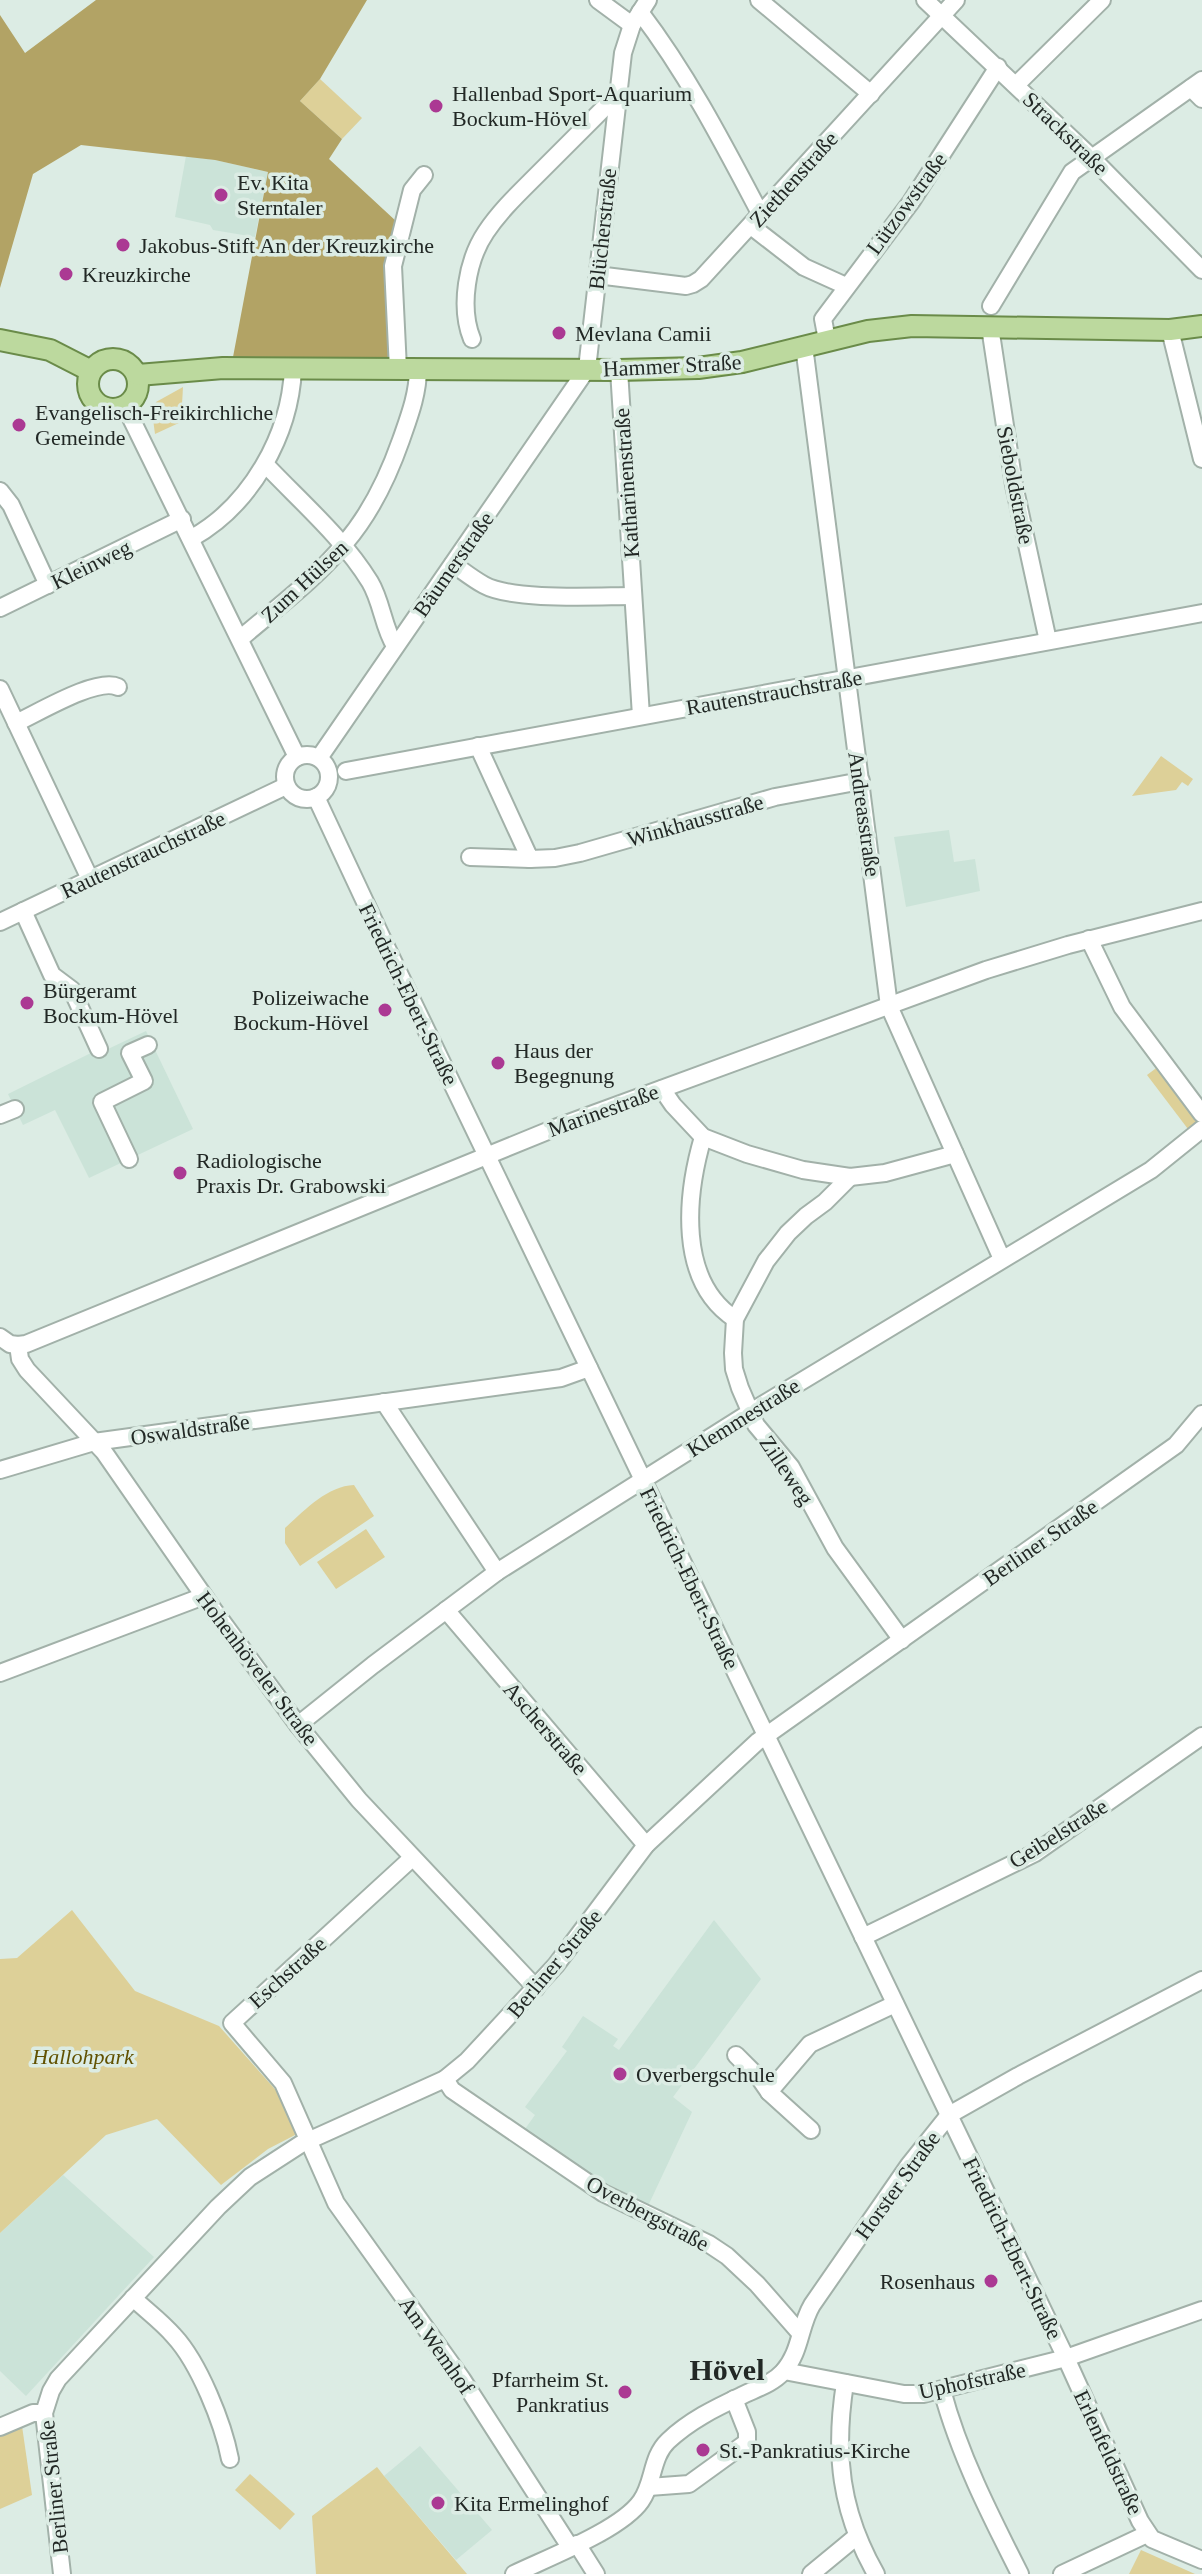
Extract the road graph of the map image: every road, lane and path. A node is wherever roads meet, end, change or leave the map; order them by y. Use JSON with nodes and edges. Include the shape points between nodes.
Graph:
{"nodes":[{"id":1,"x":598,"y":0,"type":"edge"},
{"id":2,"x":759,"y":0,"type":"edge"},
{"id":3,"x":925,"y":0,"type":"edge"},
{"id":4,"x":956,"y":0,"type":"edge"},
{"id":5,"x":1102,"y":0,"type":"edge"},
{"id":6,"x":640,"y":13,"type":"edge"},
{"id":7,"x":942,"y":15,"type":"junction"},
{"id":8,"x":998,"y":67,"type":"junction"},
{"id":9,"x":1016,"y":85,"type":"junction"},
{"id":10,"x":1198,"y":89,"type":"edge"},
{"id":11,"x":871,"y":94,"type":"junction"},
{"id":12,"x":616,"y":106,"type":"junction"},
{"id":13,"x":1091,"y":157,"type":"junction"},
{"id":14,"x":424,"y":175,"type":"dead end"},
{"id":15,"x":756,"y":220,"type":"junction"},
{"id":16,"x":1202,"y":270,"type":"edge"},
{"id":17,"x":597,"y":275,"type":"junction"},
{"id":18,"x":846,"y":286,"type":"junction"},
{"id":19,"x":991,"y":317,"type":"junction"},
{"id":20,"x":1202,"y":326,"type":"edge"},
{"id":21,"x":1170,"y":330,"type":"junction"},
{"id":22,"x":472,"y":339,"type":"dead end"},
{"id":23,"x":0,"y":340,"type":"edge"},
{"id":24,"x":827,"y":340,"type":"junction"},
{"id":25,"x":804,"y":346,"type":"junction"},
{"id":26,"x":293,"y":369,"type":"junction"},
{"id":27,"x":587,"y":369,"type":"junction"},
{"id":28,"x":619,"y":370,"type":"junction"},
{"id":29,"x":91,"y":371,"type":"junction"},
{"id":30,"x":138,"y":375,"type":"junction"},
{"id":31,"x":411,"y":375,"type":"junction"},
{"id":32,"x":125,"y":406,"type":"junction"},
{"id":33,"x":1202,"y":459,"type":"edge"},
{"id":34,"x":266,"y":465,"type":"junction"},
{"id":35,"x":0,"y":491,"type":"edge"},
{"id":36,"x":182,"y":519,"type":"junction"},
{"id":37,"x":192,"y":538,"type":"junction"},
{"id":38,"x":343,"y":547,"type":"junction"},
{"id":39,"x":453,"y":564,"type":"junction"},
{"id":40,"x":48,"y":585,"type":"junction"},
{"id":41,"x":633,"y":596,"type":"junction"},
{"id":42,"x":0,"y":608,"type":"edge"},
{"id":43,"x":1202,"y":613,"type":"edge"},
{"id":44,"x":240,"y":639,"type":"junction"},
{"id":45,"x":1048,"y":641,"type":"junction"},
{"id":46,"x":395,"y":646,"type":"junction"},
{"id":47,"x":845,"y":679,"type":"junction"},
{"id":48,"x":118,"y":687,"type":"dead end"},
{"id":49,"x":0,"y":689,"type":"edge"},
{"id":50,"x":641,"y":716,"type":"junction"},
{"id":51,"x":16,"y":723,"type":"junction"},
{"id":52,"x":478,"y":746,"type":"junction"},
{"id":53,"x":297,"y":757,"type":"junction"},
{"id":54,"x":319,"y":758,"type":"junction"},
{"id":55,"x":346,"y":771,"type":"dead end"},
{"id":56,"x":861,"y":781,"type":"junction"},
{"id":57,"x":286,"y":786,"type":"junction"},
{"id":58,"x":316,"y":797,"type":"junction"},
{"id":59,"x":470,"y":857,"type":"dead end"},
{"id":60,"x":530,"y":859,"type":"junction"},
{"id":61,"x":90,"y":879,"type":"junction"},
{"id":62,"x":23,"y":911,"type":"junction"},
{"id":63,"x":1202,"y":911,"type":"edge"},
{"id":64,"x":0,"y":922,"type":"edge"},
{"id":65,"x":1089,"y":939,"type":"junction"},
{"id":66,"x":889,"y":1006,"type":"junction"},
{"id":67,"x":148,"y":1045,"type":"dead end"},
{"id":68,"x":99,"y":1049,"type":"dead end"},
{"id":69,"x":662,"y":1089,"type":"junction"},
{"id":70,"x":1202,"y":1114,"type":"edge"},
{"id":71,"x":1202,"y":1129,"type":"edge"},
{"id":72,"x":703,"y":1137,"type":"junction"},
{"id":73,"x":955,"y":1154,"type":"junction"},
{"id":74,"x":486,"y":1155,"type":"junction"},
{"id":75,"x":129,"y":1159,"type":"dead end"},
{"id":76,"x":850,"y":1177,"type":"junction"},
{"id":77,"x":1002,"y":1259,"type":"junction"},
{"id":78,"x":735,"y":1319,"type":"junction"},
{"id":79,"x":0,"y":1337,"type":"edge"},
{"id":80,"x":18,"y":1345,"type":"junction"},
{"id":81,"x":589,"y":1368,"type":"junction"},
{"id":82,"x":384,"y":1402,"type":"junction"},
{"id":83,"x":749,"y":1413,"type":"junction"},
{"id":84,"x":1202,"y":1414,"type":"edge"},
{"id":85,"x":94,"y":1442,"type":"junction"},
{"id":86,"x":0,"y":1470,"type":"edge"},
{"id":87,"x":643,"y":1479,"type":"junction"},
{"id":88,"x":497,"y":1572,"type":"junction"},
{"id":89,"x":204,"y":1596,"type":"junction"},
{"id":90,"x":446,"y":1610,"type":"junction"},
{"id":91,"x":902,"y":1640,"type":"junction"},
{"id":92,"x":0,"y":1673,"type":"edge"},
{"id":93,"x":298,"y":1725,"type":"junction"},
{"id":94,"x":765,"y":1735,"type":"junction"},
{"id":95,"x":1202,"y":1736,"type":"edge"},
{"id":96,"x":646,"y":1845,"type":"junction"},
{"id":97,"x":412,"y":1858,"type":"junction"},
{"id":98,"x":863,"y":1937,"type":"junction"},
{"id":99,"x":1202,"y":1980,"type":"edge"},
{"id":100,"x":536,"y":1988,"type":"junction"},
{"id":101,"x":895,"y":2004,"type":"junction"},
{"id":102,"x":736,"y":2055,"type":"dead end"},
{"id":103,"x":445,"y":2079,"type":"junction"},
{"id":104,"x":769,"y":2092,"type":"junction"},
{"id":105,"x":949,"y":2115,"type":"junction"},
{"id":106,"x":811,"y":2130,"type":"dead end"},
{"id":107,"x":310,"y":2141,"type":"junction"},
{"id":108,"x":133,"y":2298,"type":"junction"},
{"id":109,"x":1202,"y":2310,"type":"edge"},
{"id":110,"x":800,"y":2333,"type":"junction"},
{"id":111,"x":1066,"y":2358,"type":"junction"},
{"id":112,"x":784,"y":2371,"type":"junction"},
{"id":113,"x":845,"y":2383,"type":"junction"},
{"id":114,"x":942,"y":2390,"type":"junction"},
{"id":115,"x":734,"y":2399,"type":"junction"},
{"id":116,"x":44,"y":2413,"type":"junction"},
{"id":117,"x":0,"y":2427,"type":"edge"},
{"id":118,"x":230,"y":2459,"type":"dead end"},
{"id":119,"x":649,"y":2487,"type":"junction"},
{"id":120,"x":1147,"y":2534,"type":"junction"},
{"id":121,"x":857,"y":2536,"type":"junction"},
{"id":122,"x":573,"y":2545,"type":"junction"},
{"id":123,"x":1202,"y":2560,"type":"edge"},
{"id":124,"x":62,"y":2574,"type":"edge"},
{"id":125,"x":514,"y":2574,"type":"edge"},
{"id":126,"x":596,"y":2574,"type":"edge"},
{"id":127,"x":811,"y":2574,"type":"edge"},
{"id":128,"x":876,"y":2574,"type":"edge"},
{"id":129,"x":1020,"y":2574,"type":"edge"},
{"id":130,"x":1062,"y":2574,"type":"edge"}],
"edges":[{"from":1,"to":6,"type":"street"},
{"from":2,"to":11,"type":"street"},
{"from":3,"to":7,"type":"street","name":"Strackstraße"},
{"from":4,"to":7,"type":"street","name":"Ziethenstraße"},
{"from":5,"to":9,"type":"street"},
{"from":6,"to":12,"type":"street","name":"Blücherstraße","via":[[623,53]]},
{"from":6,"to":15,"type":"street","via":[[718,132]]},
{"from":7,"to":8,"type":"street","name":"Strackstraße"},
{"from":7,"to":11,"type":"street","name":"Ziethenstraße"},
{"from":8,"to":9,"type":"street","name":"Strackstraße"},
{"from":8,"to":18,"type":"street","name":"Lützowstraße","via":[[911,202]]},
{"from":9,"to":13,"type":"street","name":"Strackstraße"},
{"from":10,"to":13,"type":"street"},
{"from":11,"to":15,"type":"street","name":"Ziethenstraße"},
{"from":12,"to":17,"type":"street","name":"Blücherstraße"},
{"from":12,"to":22,"type":"street","via":[[606,106],[485,232],[467,293],[466,325]]},
{"from":13,"to":16,"type":"street","name":"Strackstraße"},
{"from":13,"to":19,"type":"street","via":[[1072,172]]},
{"from":14,"to":31,"type":"street","via":[[412,190],[393,266]]},
{"from":15,"to":17,"type":"street","name":"Ziethenstraße","via":[[693,284]]},
{"from":15,"to":18,"type":"street","via":[[804,267]]},
{"from":17,"to":27,"type":"street","name":"Blücherstraße"},
{"from":18,"to":24,"type":"street","name":"Lützowstraße","via":[[823,319]]},
{"from":19,"to":21,"type":"main road","name":"Hammer Straße"},
{"from":19,"to":24,"type":"main road","name":"Hammer Straße"},
{"from":19,"to":45,"type":"street","name":"Sieboldstraße","via":[[1014,485]]},
{"from":20,"to":21,"type":"main road","name":"Hammer Straße"},
{"from":21,"to":33,"type":"street"},
{"from":23,"to":29,"type":"main road","via":[[50,350]]},
{"from":24,"to":25,"type":"main road","name":"Hammer Straße"},
{"from":25,"to":28,"type":"main road","name":"Hammer Straße","via":[[726,365]]},
{"from":25,"to":47,"type":"street","name":"Andreasstraße"},
{"from":26,"to":30,"type":"main road","name":"Hammer Straße"},
{"from":26,"to":31,"type":"main road","name":"Hammer Straße"},
{"from":26,"to":34,"type":"street","via":[[289,406]]},
{"from":27,"to":28,"type":"main road","name":"Hammer Straße"},
{"from":27,"to":31,"type":"main road","name":"Hammer Straße"},
{"from":27,"to":39,"type":"street","name":"Bäumerstraße"},
{"from":28,"to":41,"type":"street","name":"Katharinenstraße"},
{"from":29,"to":30,"type":"main road","via":[[112,358],[125,361]]},
{"from":29,"to":32,"type":"main road","via":[[89,392],[98,404],[111,409]]},
{"from":30,"to":32,"type":"main road","via":[[137,393]]},
{"from":31,"to":38,"type":"street","name":"Zum Hülsen","via":[[391,469]]},
{"from":32,"to":36,"type":"street"},
{"from":34,"to":37,"type":"street","via":[[231,507]]},
{"from":34,"to":38,"type":"street"},
{"from":35,"to":40,"type":"street"},
{"from":36,"to":37,"type":"street"},
{"from":36,"to":40,"type":"street","name":"Kleinweg"},
{"from":37,"to":44,"type":"street"},
{"from":38,"to":44,"type":"street","name":"Zum Hülsen"},
{"from":38,"to":46,"type":"street","via":[[370,582]]},
{"from":39,"to":41,"type":"street","via":[[500,591]]},
{"from":39,"to":46,"type":"street","name":"Bäumerstraße"},
{"from":40,"to":42,"type":"street","name":"Kleinweg"},
{"from":41,"to":50,"type":"street","name":"Katharinenstraße"},
{"from":43,"to":45,"type":"street","name":"Rautenstrauchstraße"},
{"from":44,"to":53,"type":"street"},
{"from":45,"to":47,"type":"street","name":"Rautenstrauchstraße"},
{"from":46,"to":54,"type":"street","name":"Bäumerstraße"},
{"from":47,"to":50,"type":"street","name":"Rautenstrauchstraße"},
{"from":47,"to":56,"type":"street","name":"Andreasstraße"},
{"from":48,"to":51,"type":"street","via":[[96,686]]},
{"from":49,"to":51,"type":"street"},
{"from":50,"to":52,"type":"street","name":"Rautenstrauchstraße"},
{"from":51,"to":61,"type":"street"},
{"from":52,"to":55,"type":"street","name":"Rautenstrauchstraße"},
{"from":52,"to":60,"type":"street"},
{"from":53,"to":54,"type":"street"},
{"from":53,"to":57,"type":"street","via":[[285,773]]},
{"from":54,"to":58,"type":"street","via":[[329,781]]},
{"from":56,"to":60,"type":"street","name":"Winkhausstraße","via":[[775,797],[580,853]]},
{"from":56,"to":66,"type":"street","name":"Andreasstraße"},
{"from":57,"to":58,"type":"street","via":[[299,798]]},
{"from":57,"to":61,"type":"street","name":"Rautenstrauchstraße"},
{"from":58,"to":74,"type":"street","name":"Friedrich-Ebert-Straße"},
{"from":59,"to":60,"type":"street","name":"Winkhausstraße"},
{"from":61,"to":62,"type":"street","name":"Rautenstrauchstraße"},
{"from":62,"to":64,"type":"street","name":"Rautenstrauchstraße"},
{"from":62,"to":68,"type":"street","via":[[52,975],[72,990]]},
{"from":63,"to":65,"type":"street","name":"Marinestraße"},
{"from":65,"to":66,"type":"street","name":"Marinestraße"},
{"from":65,"to":70,"type":"street","via":[[1122,1007]]},
{"from":66,"to":69,"type":"street","name":"Marinestraße"},
{"from":66,"to":73,"type":"street","name":"Andreasstraße"},
{"from":67,"to":75,"type":"street","via":[[130,1053],[144,1081],[102,1102]]},
{"from":69,"to":72,"type":"street"},
{"from":69,"to":74,"type":"street","name":"Marinestraße"},
{"from":71,"to":77,"type":"street","name":"Klemmestraße","via":[[1151,1170]]},
{"from":72,"to":76,"type":"street","via":[[803,1170]]},
{"from":72,"to":78,"type":"street","via":[[689,1203],[691,1240],[712,1299]]},
{"from":73,"to":76,"type":"street"},
{"from":73,"to":77,"type":"street","name":"Andreasstraße"},
{"from":74,"to":80,"type":"street","name":"Marinestraße"},
{"from":74,"to":81,"type":"street","name":"Friedrich-Ebert-Straße"},
{"from":76,"to":78,"type":"street","name":"Zilleweg","via":[[788,1233],[766,1261]]},
{"from":77,"to":83,"type":"street","name":"Klemmestraße"},
{"from":78,"to":83,"type":"street","name":"Zilleweg","via":[[734,1369]]},
{"from":79,"to":80,"type":"street"},
{"from":80,"to":85,"type":"street","name":"Hohenhöveler Straße","via":[[27,1370]]},
{"from":81,"to":82,"type":"street","name":"Oswaldstraße","via":[[561,1378]]},
{"from":81,"to":87,"type":"street","name":"Friedrich-Ebert-Straße"},
{"from":82,"to":85,"type":"street","name":"Oswaldstraße"},
{"from":82,"to":88,"type":"street"},
{"from":83,"to":87,"type":"street","name":"Klemmestraße"},
{"from":83,"to":91,"type":"street","name":"Zilleweg","via":[[791,1467],[835,1548]]},
{"from":84,"to":91,"type":"street","name":"Berliner Straße","via":[[1176,1445]]},
{"from":85,"to":86,"type":"street","name":"Oswaldstraße"},
{"from":85,"to":89,"type":"street","name":"Hohenhöveler Straße"},
{"from":87,"to":88,"type":"street","name":"Klemmestraße"},
{"from":87,"to":94,"type":"street","name":"Friedrich-Ebert-Straße"},
{"from":88,"to":90,"type":"street","name":"Klemmestraße"},
{"from":89,"to":92,"type":"street"},
{"from":89,"to":93,"type":"street","name":"Hohenhöveler Straße"},
{"from":90,"to":93,"type":"street","name":"Klemmestraße"},
{"from":90,"to":96,"type":"street","name":"Ascherstraße"},
{"from":91,"to":94,"type":"street","name":"Berliner Straße"},
{"from":93,"to":97,"type":"street","name":"Hohenhöveler Straße"},
{"from":94,"to":96,"type":"street","name":"Berliner Straße"},
{"from":94,"to":98,"type":"street","name":"Friedrich-Ebert-Straße"},
{"from":95,"to":98,"type":"street","name":"Geibelstraße","via":[[1035,1853]]},
{"from":96,"to":100,"type":"street","name":"Berliner Straße"},
{"from":97,"to":100,"type":"street","name":"Hohenhöveler Straße"},
{"from":97,"to":107,"type":"street","name":"Eschstraße","via":[[232,2023],[283,2083]]},
{"from":98,"to":101,"type":"street","name":"Friedrich-Ebert-Straße"},
{"from":99,"to":105,"type":"street","name":"Horster Straße"},
{"from":100,"to":103,"type":"street","name":"Berliner Straße"},
{"from":101,"to":104,"type":"street","via":[[810,2044]]},
{"from":101,"to":105,"type":"street","name":"Friedrich-Ebert-Straße"},
{"from":102,"to":104,"type":"street"},
{"from":103,"to":107,"type":"street","name":"Berliner Straße"},
{"from":103,"to":110,"type":"street","name":"Overbergstraße","via":[[452,2090],[603,2193],[727,2256]]},
{"from":104,"to":106,"type":"street"},
{"from":105,"to":110,"type":"street","name":"Horster Straße","via":[[824,2286]]},
{"from":105,"to":111,"type":"street","name":"Friedrich-Ebert-Straße"},
{"from":107,"to":108,"type":"street","name":"Berliner Straße","via":[[245,2181]]},
{"from":107,"to":122,"type":"street","name":"Am Wemhof","via":[[336,2203]]},
{"from":108,"to":116,"type":"street","name":"Berliner Straße","via":[[58,2379]]},
{"from":108,"to":118,"type":"street","via":[[185,2349],[217,2414]]},
{"from":109,"to":111,"type":"street","name":"Uphofstraße"},
{"from":110,"to":112,"type":"street","name":"Horster Straße","via":[[795,2356]]},
{"from":111,"to":114,"type":"street","name":"Uphofstraße"},
{"from":111,"to":120,"type":"street","name":"Erlenfeldstraße"},
{"from":112,"to":113,"type":"street","name":"Uphofstraße"},
{"from":112,"to":115,"type":"street"},
{"from":113,"to":114,"type":"street","name":"Uphofstraße","via":[[904,2394]]},
{"from":113,"to":121,"type":"street","via":[[838,2451]]},
{"from":114,"to":129,"type":"street","via":[[967,2462]]},
{"from":115,"to":119,"type":"street","via":[[669,2439]]},
{"from":115,"to":119,"type":"street","via":[[747,2442],[689,2484]]},
{"from":116,"to":117,"type":"street"},
{"from":116,"to":124,"type":"street","name":"Berliner Straße"},
{"from":119,"to":122,"type":"street","via":[[635,2509]]},
{"from":120,"to":123,"type":"street","name":"Erlenfeldstraße"},
{"from":120,"to":130,"type":"street"},
{"from":121,"to":127,"type":"street"},
{"from":121,"to":128,"type":"street"},
{"from":122,"to":125,"type":"street"},
{"from":122,"to":126,"type":"street","name":"Am Wemhof"}]}
